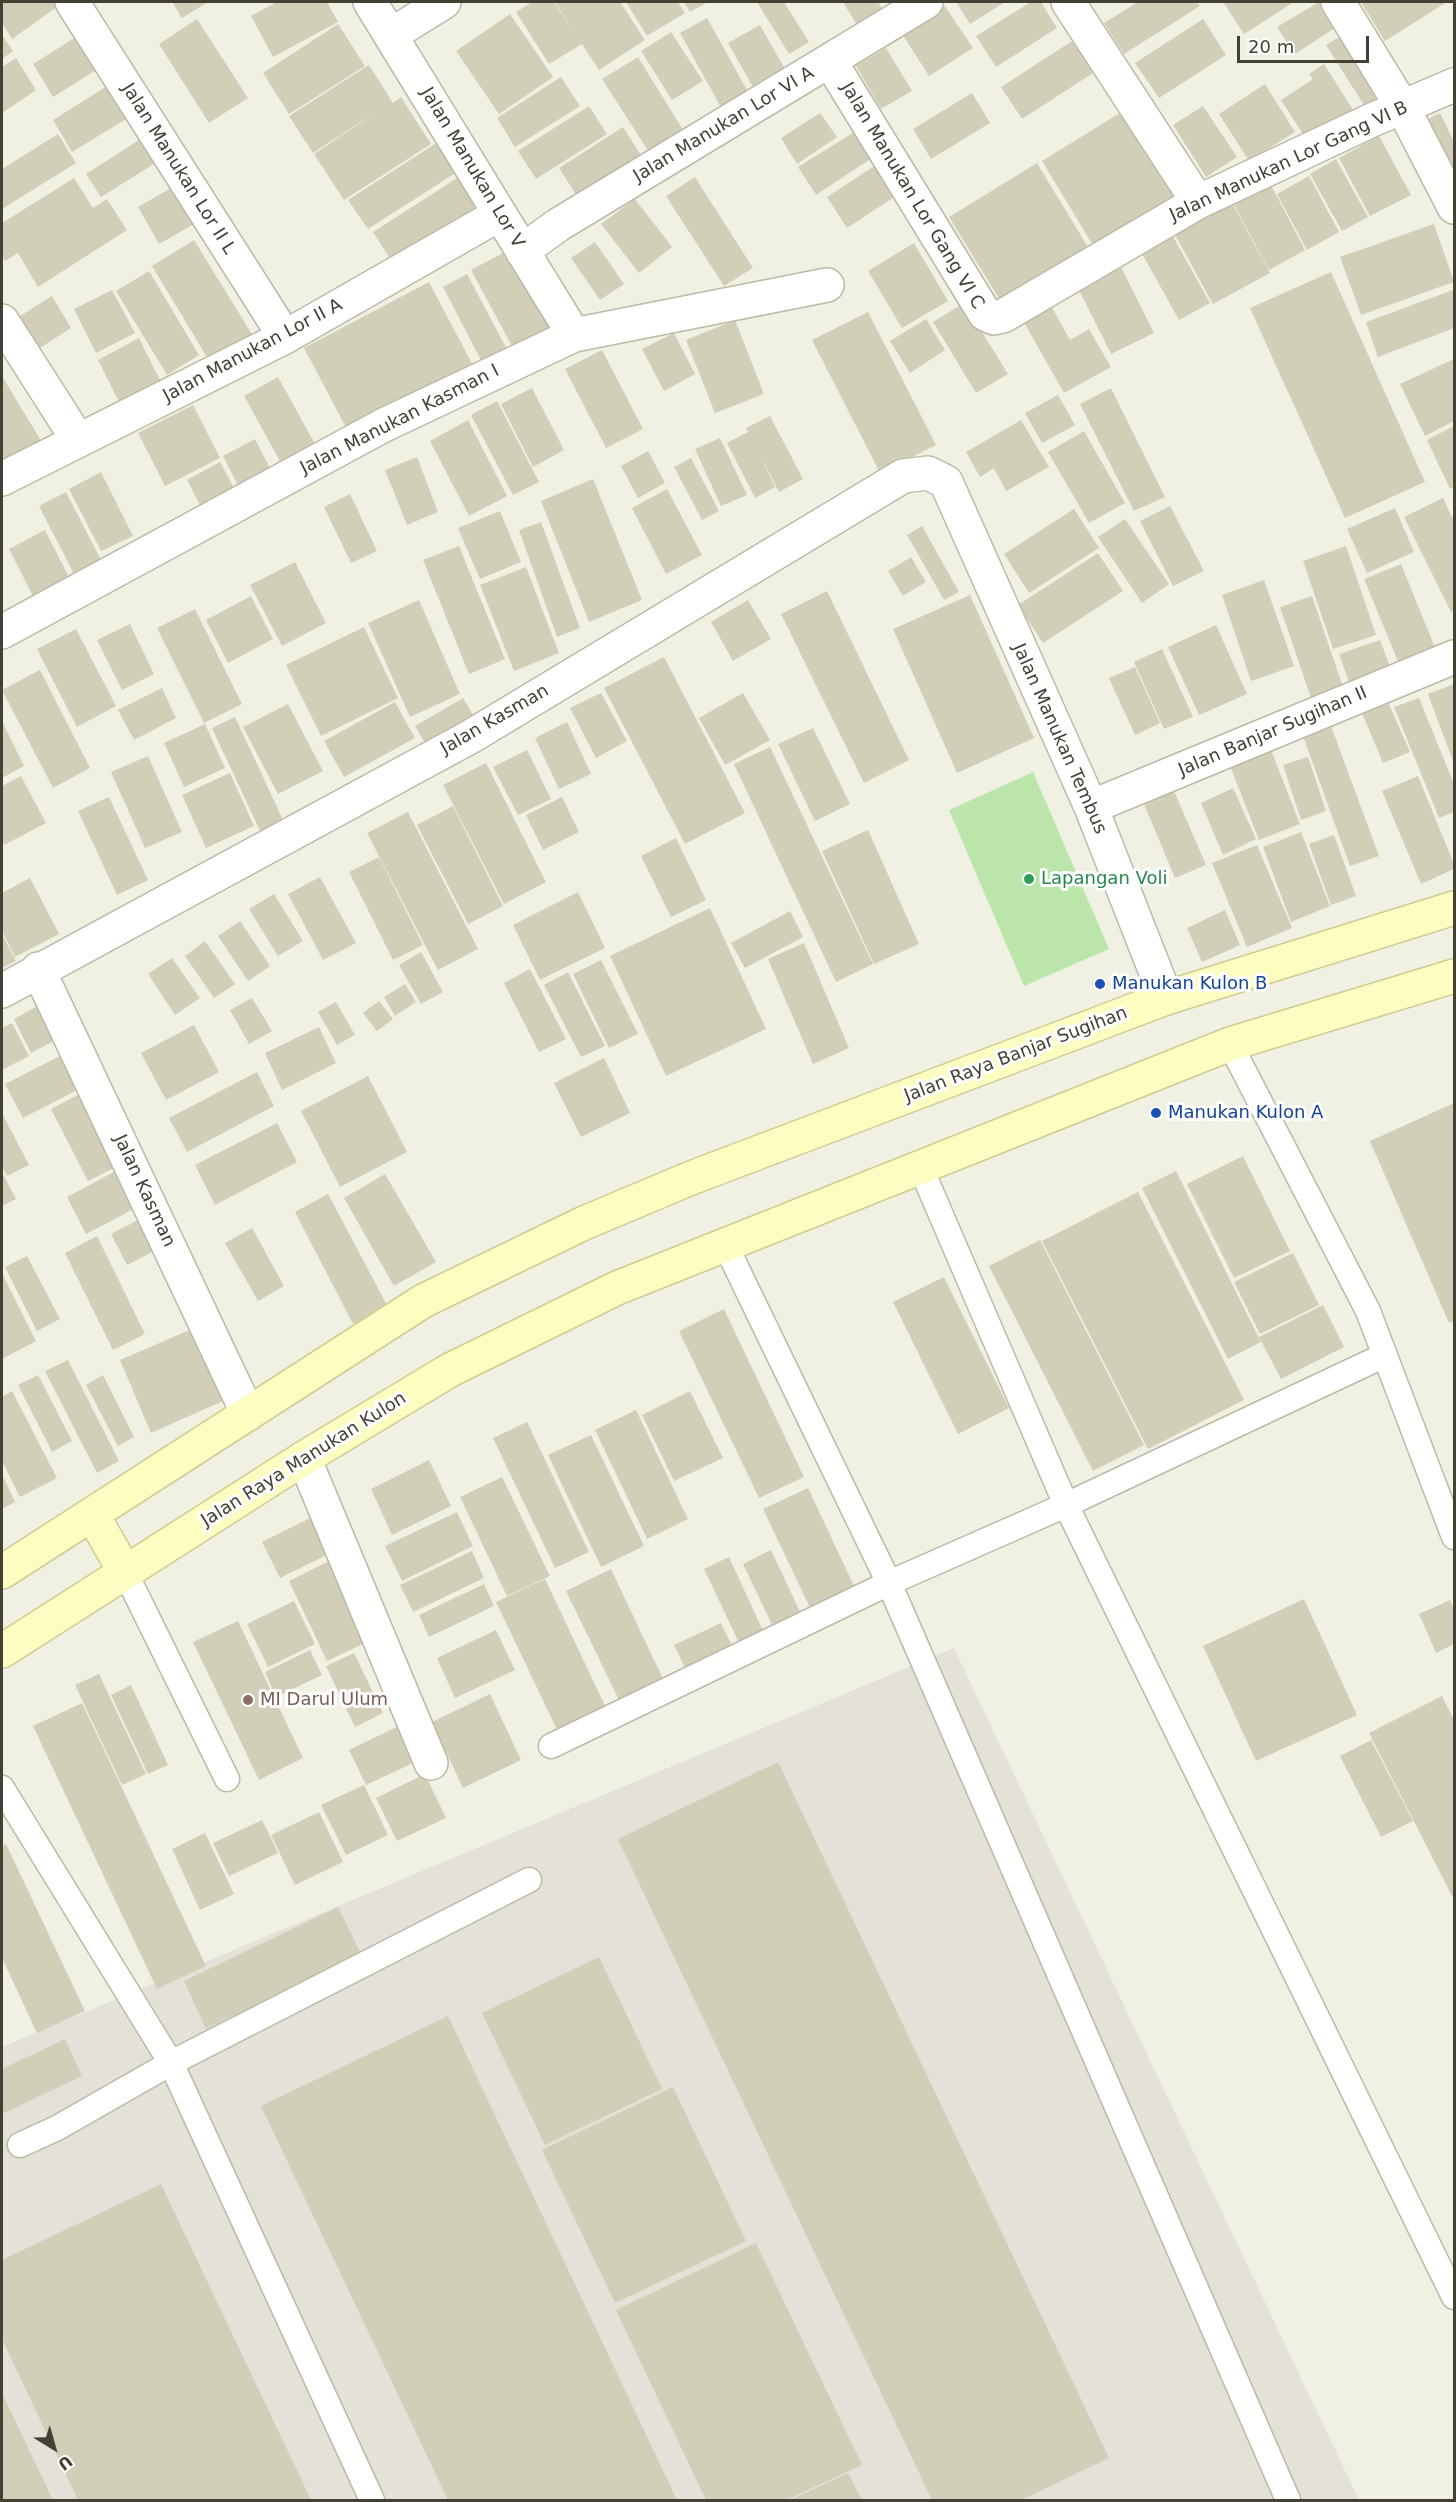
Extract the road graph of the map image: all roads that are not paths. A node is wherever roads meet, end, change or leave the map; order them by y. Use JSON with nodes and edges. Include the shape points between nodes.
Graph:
{"nodes":[{"id":1,"x":72,"y":2,"type":"edge"},
{"id":2,"x":370,"y":2,"type":"edge"},
{"id":3,"x":444,"y":2,"type":"edge"},
{"id":4,"x":926,"y":2,"type":"edge"},
{"id":5,"x":1068,"y":2,"type":"edge"},
{"id":6,"x":1338,"y":2,"type":"edge"},
{"id":7,"x":391,"y":35,"type":"junction"},
{"id":8,"x":830,"y":61,"type":"junction"},
{"id":9,"x":1455,"y":85,"type":"edge"},
{"id":10,"x":1402,"y":108,"type":"junction"},
{"id":11,"x":1198,"y":201,"type":"junction"},
{"id":12,"x":1455,"y":207,"type":"edge"},
{"id":13,"x":500,"y":214,"type":"junction"},
{"id":14,"x":522,"y":251,"type":"junction"},
{"id":15,"x":827,"y":285,"type":"dead end"},
{"id":16,"x":1003,"y":316,"type":"joint"},
{"id":17,"x":2,"y":321,"type":"edge"},
{"id":18,"x":574,"y":335,"type":"junction"},
{"id":19,"x":285,"y":337,"type":"junction"},
{"id":20,"x":78,"y":440,"type":"junction"},
{"id":21,"x":2,"y":479,"type":"edge"},
{"id":22,"x":946,"y":482,"type":"joint"},
{"id":23,"x":2,"y":632,"type":"edge"},
{"id":24,"x":1455,"y":657,"type":"edge"},
{"id":25,"x":1091,"y":807,"type":"junction"},
{"id":26,"x":1455,"y":908,"type":"edge"},
{"id":27,"x":38,"y":969,"type":"junction"},
{"id":28,"x":1455,"y":976,"type":"edge"},
{"id":29,"x":2,"y":991,"type":"edge"},
{"id":30,"x":1166,"y":998,"type":"junction"},
{"id":31,"x":1230,"y":1044,"type":"junction"},
{"id":32,"x":920,"y":1166,"type":"junction"},
{"id":33,"x":725,"y":1244,"type":"junction"},
{"id":34,"x":1385,"y":1355,"type":"junction"},
{"id":35,"x":248,"y":1414,"type":"junction"},
{"id":36,"x":304,"y":1458,"type":"junction"},
{"id":37,"x":1066,"y":1505,"type":"junction"},
{"id":38,"x":92,"y":1514,"type":"junction"},
{"id":39,"x":1455,"y":1537,"type":"edge"},
{"id":40,"x":2,"y":1572,"type":"edge"},
{"id":41,"x":125,"y":1572,"type":"junction"},
{"id":42,"x":889,"y":1583,"type":"junction"},
{"id":43,"x":2,"y":1651,"type":"edge"},
{"id":44,"x":551,"y":1746,"type":"dead end"},
{"id":45,"x":430,"y":1763,"type":"dead end"},
{"id":46,"x":227,"y":1779,"type":"dead end"},
{"id":47,"x":2,"y":1788,"type":"edge"},
{"id":48,"x":529,"y":1880,"type":"dead end"},
{"id":49,"x":171,"y":2063,"type":"junction"},
{"id":50,"x":20,"y":2145,"type":"dead end"},
{"id":51,"x":1455,"y":2297,"type":"edge"},
{"id":52,"x":372,"y":2500,"type":"edge"},
{"id":53,"x":1288,"y":2500,"type":"edge"}],
"edges":[{"from":1,"to":19,"type":"street","name":"Jalan Manukan Lor II L"},
{"from":2,"to":7,"type":"street","name":"Jalan Manukan Lor V"},
{"from":3,"to":7,"type":"street"},
{"from":4,"to":8,"type":"street","name":"Jalan Manukan Lor VI A"},
{"from":5,"to":11,"type":"street"},
{"from":6,"to":10,"type":"street"},
{"from":7,"to":13,"type":"street","name":"Jalan Manukan Lor V"},
{"from":8,"to":14,"type":"street","name":"Jalan Manukan Lor VI A","via":[[558,225]]},
{"from":8,"to":16,"type":"street","name":"Jalan Manukan Lor Gang VI C","via":[[985,314]]},
{"from":9,"to":10,"type":"street","name":"Jalan Manukan Lor Gang VI B"},
{"from":10,"to":11,"type":"street","name":"Jalan Manukan Lor Gang VI B"},
{"from":10,"to":12,"type":"street"},
{"from":11,"to":16,"type":"street","name":"Jalan Manukan Lor Gang VI B"},
{"from":13,"to":14,"type":"street","name":"Jalan Manukan Lor V"},
{"from":13,"to":19,"type":"street","name":"Jalan Manukan Lor II A"},
{"from":14,"to":18,"type":"street","name":"Jalan Manukan Lor V"},
{"from":15,"to":18,"type":"street","name":"Jalan Manukan Kasman I"},
{"from":17,"to":20,"type":"street"},
{"from":18,"to":23,"type":"street","name":"Jalan Manukan Kasman I","via":[[382,426]]},
{"from":19,"to":20,"type":"street","name":"Jalan Manukan Lor II A"},
{"from":20,"to":21,"type":"street","name":"Jalan Manukan Lor II A"},
{"from":22,"to":25,"type":"street","name":"Jalan Manukan Tembus"},
{"from":22,"to":27,"type":"street","name":"Jalan Kasman","via":[[928,473],[903,476],[470,737]]},
{"from":24,"to":25,"type":"street","name":"Jalan Banjar Sugihan II"},
{"from":25,"to":30,"type":"street","name":"Jalan Manukan Tembus"},
{"from":26,"to":30,"type":"main road","name":"Jalan Raya Banjar Sugihan"},
{"from":27,"to":29,"type":"street","name":"Jalan Kasman"},
{"from":27,"to":35,"type":"street","name":"Jalan Kasman"},
{"from":28,"to":31,"type":"main road"},
{"from":30,"to":35,"type":"main road","name":"Jalan Raya Banjar Sugihan","via":[[691,1178],[584,1223],[423,1300]]},
{"from":31,"to":32,"type":"main road"},
{"from":31,"to":34,"type":"lane","via":[[1368,1311]]},
{"from":32,"to":33,"type":"main road"},
{"from":32,"to":37,"type":"lane"},
{"from":33,"to":36,"type":"main road","name":"Jalan Raya Manukan Kulon","via":[[617,1288],[450,1370]]},
{"from":33,"to":42,"type":"lane"},
{"from":34,"to":37,"type":"lane"},
{"from":34,"to":39,"type":"lane"},
{"from":35,"to":38,"type":"main road"},
{"from":36,"to":41,"type":"main road","name":"Jalan Raya Manukan Kulon"},
{"from":36,"to":45,"type":"street"},
{"from":37,"to":42,"type":"lane"},
{"from":37,"to":51,"type":"lane"},
{"from":38,"to":40,"type":"main road"},
{"from":38,"to":41,"type":"main road"},
{"from":41,"to":43,"type":"main road","name":"Jalan Raya Manukan Kulon"},
{"from":41,"to":46,"type":"lane"},
{"from":42,"to":44,"type":"lane"},
{"from":42,"to":53,"type":"lane"},
{"from":47,"to":49,"type":"lane"},
{"from":48,"to":49,"type":"lane"},
{"from":49,"to":50,"type":"lane"},
{"from":49,"to":52,"type":"lane"}]}
